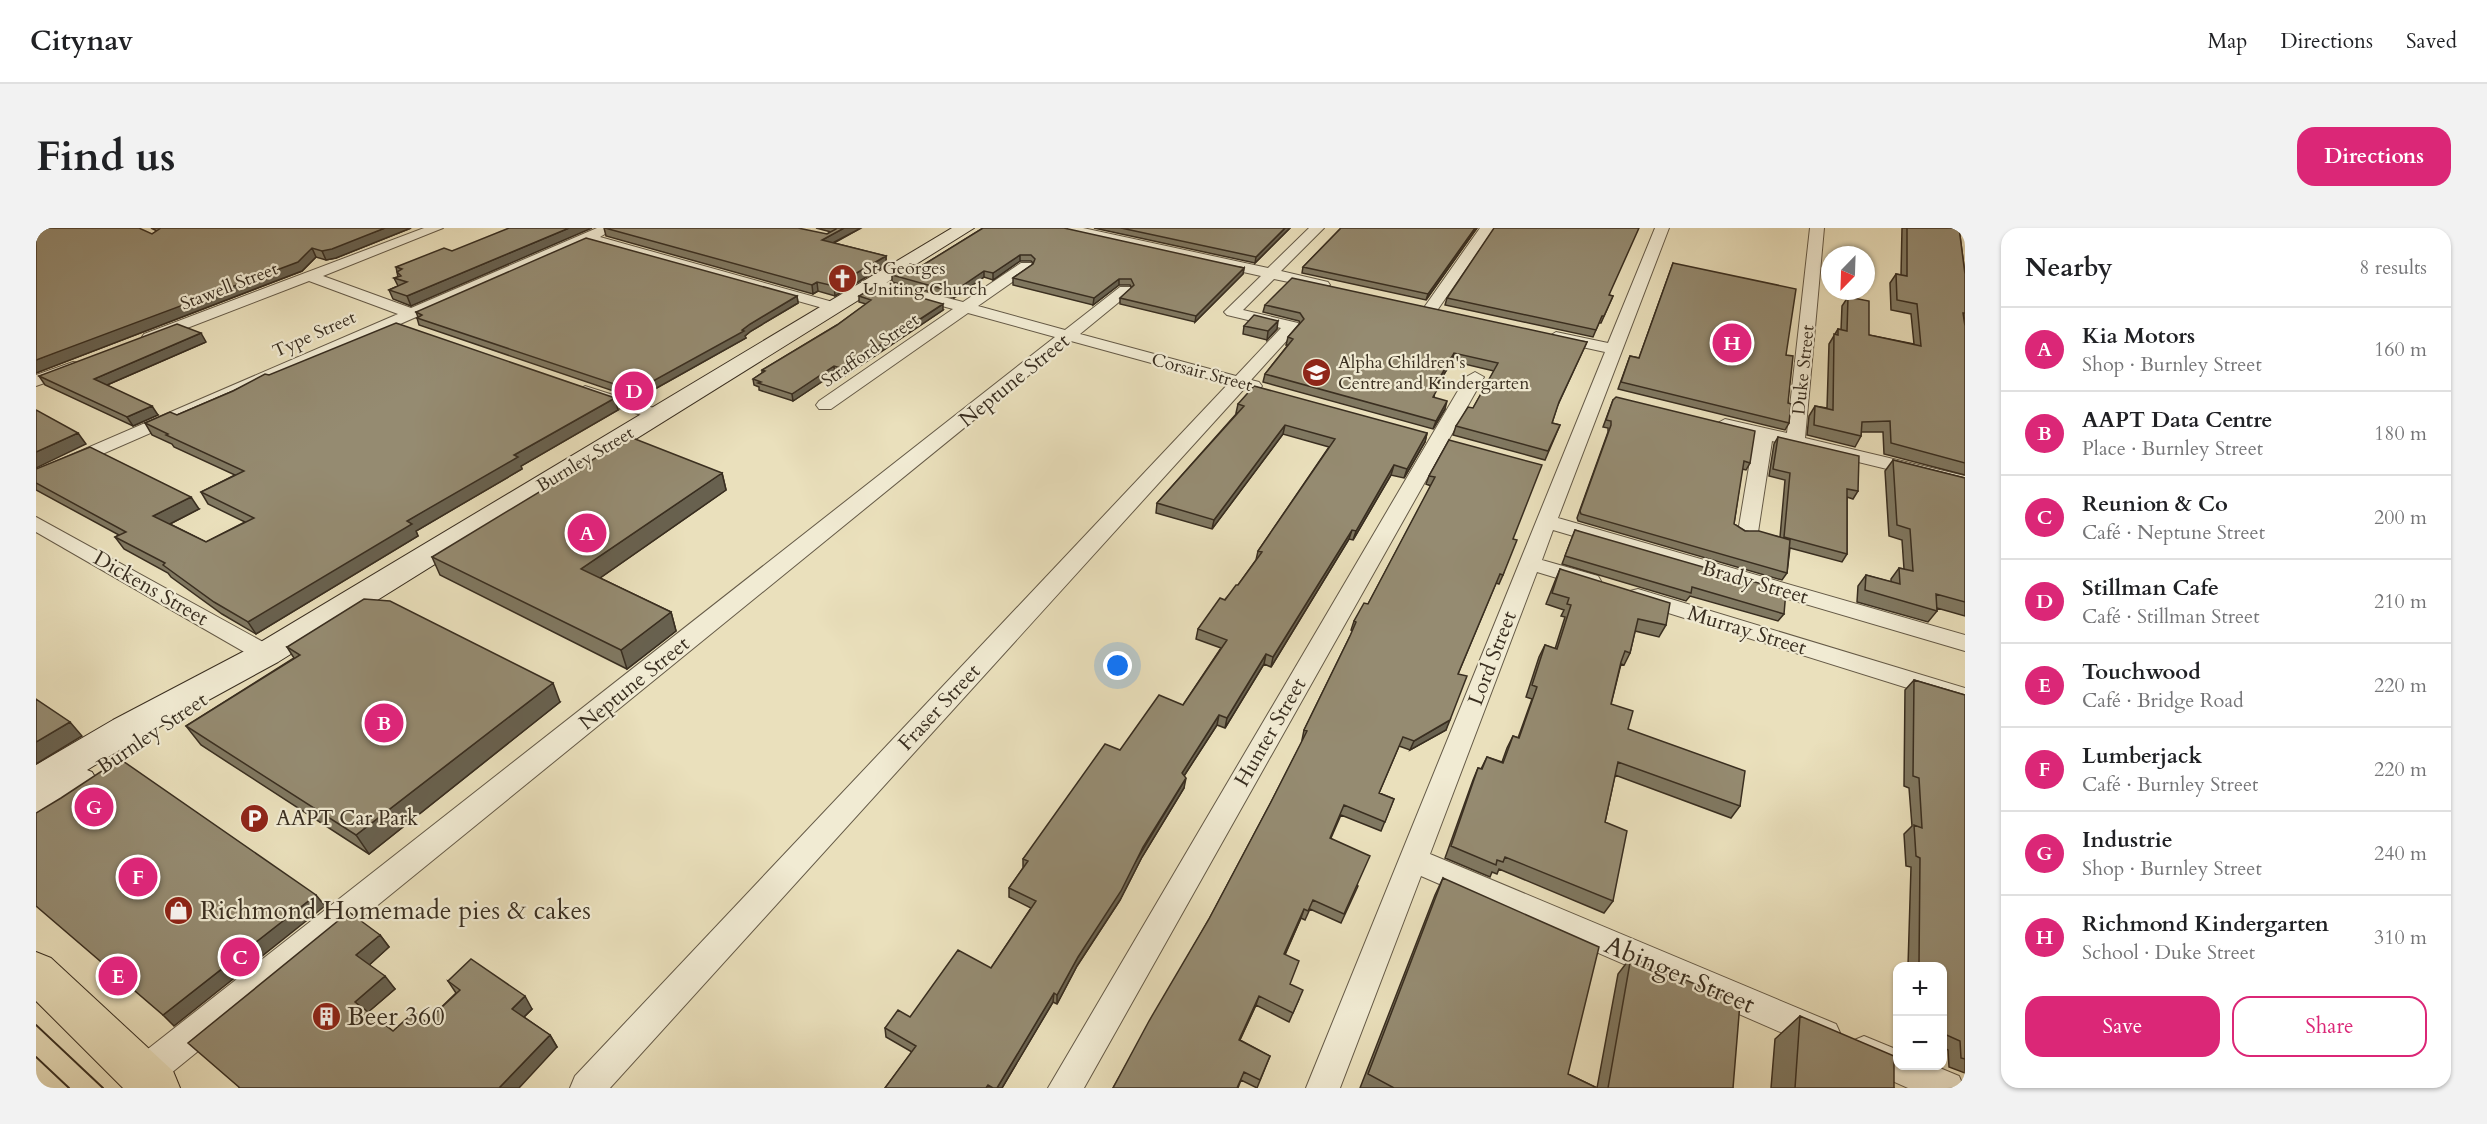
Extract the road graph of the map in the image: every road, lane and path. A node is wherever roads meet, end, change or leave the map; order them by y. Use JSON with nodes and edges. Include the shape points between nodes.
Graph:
{"nodes":[{"id":1,"x":436,"y":228,"type":"edge"},
{"id":2,"x":608,"y":228,"type":"edge"},
{"id":3,"x":965,"y":228,"type":"edge"},
{"id":4,"x":1065,"y":228,"type":"edge"},
{"id":5,"x":1141,"y":228,"type":"edge"},
{"id":6,"x":1317,"y":228,"type":"edge"},
{"id":7,"x":1487,"y":228,"type":"edge"},
{"id":8,"x":1662,"y":228,"type":"edge"},
{"id":9,"x":1817,"y":228,"type":"edge"},
{"id":10,"x":586,"y":237,"type":"junction"},
{"id":11,"x":1124,"y":241,"type":"junction"},
{"id":12,"x":1111,"y":251,"type":"edge"},
{"id":13,"x":1026,"y":266,"type":"edge"},
{"id":14,"x":1271,"y":273,"type":"junction"},
{"id":15,"x":308,"y":276,"type":"junction"},
{"id":16,"x":874,"y":284,"type":"junction"},
{"id":17,"x":1341,"y":289,"type":"edge"},
{"id":18,"x":1125,"y":290,"type":"edge"},
{"id":19,"x":835,"y":307,"type":"junction"},
{"id":20,"x":964,"y":308,"type":"junction"},
{"id":21,"x":1431,"y":309,"type":"edge"},
{"id":22,"x":411,"y":321,"type":"junction"},
{"id":23,"x":1541,"y":333,"type":"edge"},
{"id":24,"x":1069,"y":336,"type":"junction"},
{"id":25,"x":137,"y":342,"type":"edge"},
{"id":26,"x":1613,"y":349,"type":"junction"},
{"id":27,"x":87,"y":362,"type":"edge"},
{"id":28,"x":1475,"y":377,"type":"dead end"},
{"id":29,"x":36,"y":381,"type":"edge"},
{"id":30,"x":1240,"y":383,"type":"junction"},
{"id":31,"x":571,"y":386,"type":"edge"},
{"id":32,"x":1267,"y":390,"type":"edge"},
{"id":33,"x":825,"y":405,"type":"dead end"},
{"id":34,"x":657,"y":415,"type":"junction"},
{"id":35,"x":1706,"y":419,"type":"edge"},
{"id":36,"x":1764,"y":433,"type":"junction"},
{"id":37,"x":1795,"y":441,"type":"junction"},
{"id":38,"x":36,"y":477,"type":"edge"},
{"id":39,"x":1965,"y":482,"type":"edge"},
{"id":40,"x":1545,"y":521,"type":"junction"},
{"id":41,"x":36,"y":523,"type":"edge"},
{"id":42,"x":1748,"y":532,"type":"edge"},
{"id":43,"x":1529,"y":563,"type":"junction"},
{"id":44,"x":1965,"y":644,"type":"edge"},
{"id":45,"x":266,"y":654,"type":"junction"},
{"id":46,"x":1965,"y":698,"type":"edge"},
{"id":47,"x":36,"y":783,"type":"edge"},
{"id":48,"x":36,"y":808,"type":"edge"},
{"id":49,"x":1413,"y":860,"type":"junction"},
{"id":50,"x":36,"y":972,"type":"edge"},
{"id":51,"x":141,"y":1084,"type":"edge"},
{"id":52,"x":587,"y":1088,"type":"edge"},
{"id":53,"x":1065,"y":1088,"type":"edge"},
{"id":54,"x":1323,"y":1088,"type":"edge"},
{"id":55,"x":1947,"y":1088,"type":"edge"}],
"edges":[{"from":1,"to":15,"type":"street","name":"Stawell Street"},
{"from":2,"to":10,"type":"street"},
{"from":3,"to":16,"type":"main road","name":"Burnley Street"},
{"from":4,"to":11,"type":"street"},
{"from":5,"to":11,"type":"street"},
{"from":6,"to":14,"type":"street"},
{"from":7,"to":21,"type":"street"},
{"from":8,"to":26,"type":"street","name":"Lord Street"},
{"from":9,"to":37,"type":"street","name":"Duke Street"},
{"from":10,"to":19,"type":"street"},
{"from":10,"to":22,"type":"street"},
{"from":11,"to":12,"type":"street"},
{"from":11,"to":14,"type":"street"},
{"from":13,"to":20,"type":"street","name":"Strafford Street"},
{"from":14,"to":17,"type":"street"},
{"from":14,"to":30,"type":"street","name":"Fraser Street","via":[[1232,312],[1292,326]]},
{"from":15,"to":22,"type":"street"},
{"from":15,"to":25,"type":"street","name":"Stawell Street"},
{"from":16,"to":19,"type":"main road","name":"Burnley Street"},
{"from":16,"to":20,"type":"street","name":"Corsair Street"},
{"from":18,"to":24,"type":"street","name":"Neptune Street"},
{"from":19,"to":34,"type":"main road","name":"Burnley Street"},
{"from":20,"to":24,"type":"street","name":"Corsair Street"},
{"from":20,"to":33,"type":"street","name":"Strafford Street"},
{"from":22,"to":38,"type":"street","name":"Type Street","via":[[390,322]]},
{"from":23,"to":26,"type":"street"},
{"from":24,"to":30,"type":"street","name":"Corsair Street"},
{"from":24,"to":51,"type":"street","name":"Neptune Street"},
{"from":26,"to":40,"type":"street","name":"Lord Street","via":[[1604,394],[1559,472]]},
{"from":27,"to":29,"type":"street"},
{"from":28,"to":53,"type":"street","name":"Hunter Street"},
{"from":30,"to":32,"type":"street","name":"Corsair Street"},
{"from":30,"to":52,"type":"street","name":"Fraser Street"},
{"from":31,"to":34,"type":"street"},
{"from":34,"to":45,"type":"main road","name":"Burnley Street"},
{"from":35,"to":36,"type":"street"},
{"from":36,"to":37,"type":"street"},
{"from":36,"to":42,"type":"street","name":"Duke Street"},
{"from":37,"to":39,"type":"street"},
{"from":40,"to":43,"type":"street","name":"Lord Street"},
{"from":40,"to":44,"type":"street","name":"Brady Street"},
{"from":41,"to":45,"type":"street","name":"Dickens Street"},
{"from":43,"to":46,"type":"street","name":"Murray Street"},
{"from":43,"to":49,"type":"street","name":"Lord Street"},
{"from":45,"to":47,"type":"main road","name":"Burnley Street","via":[[126,729]]},
{"from":45,"to":48,"type":"main road","name":"Burnley Street","via":[[146,741]]},
{"from":49,"to":54,"type":"street","name":"Lord Street"},
{"from":49,"to":55,"type":"street","name":"Abinger Street"},
{"from":50,"to":51,"type":"main road"}]}
